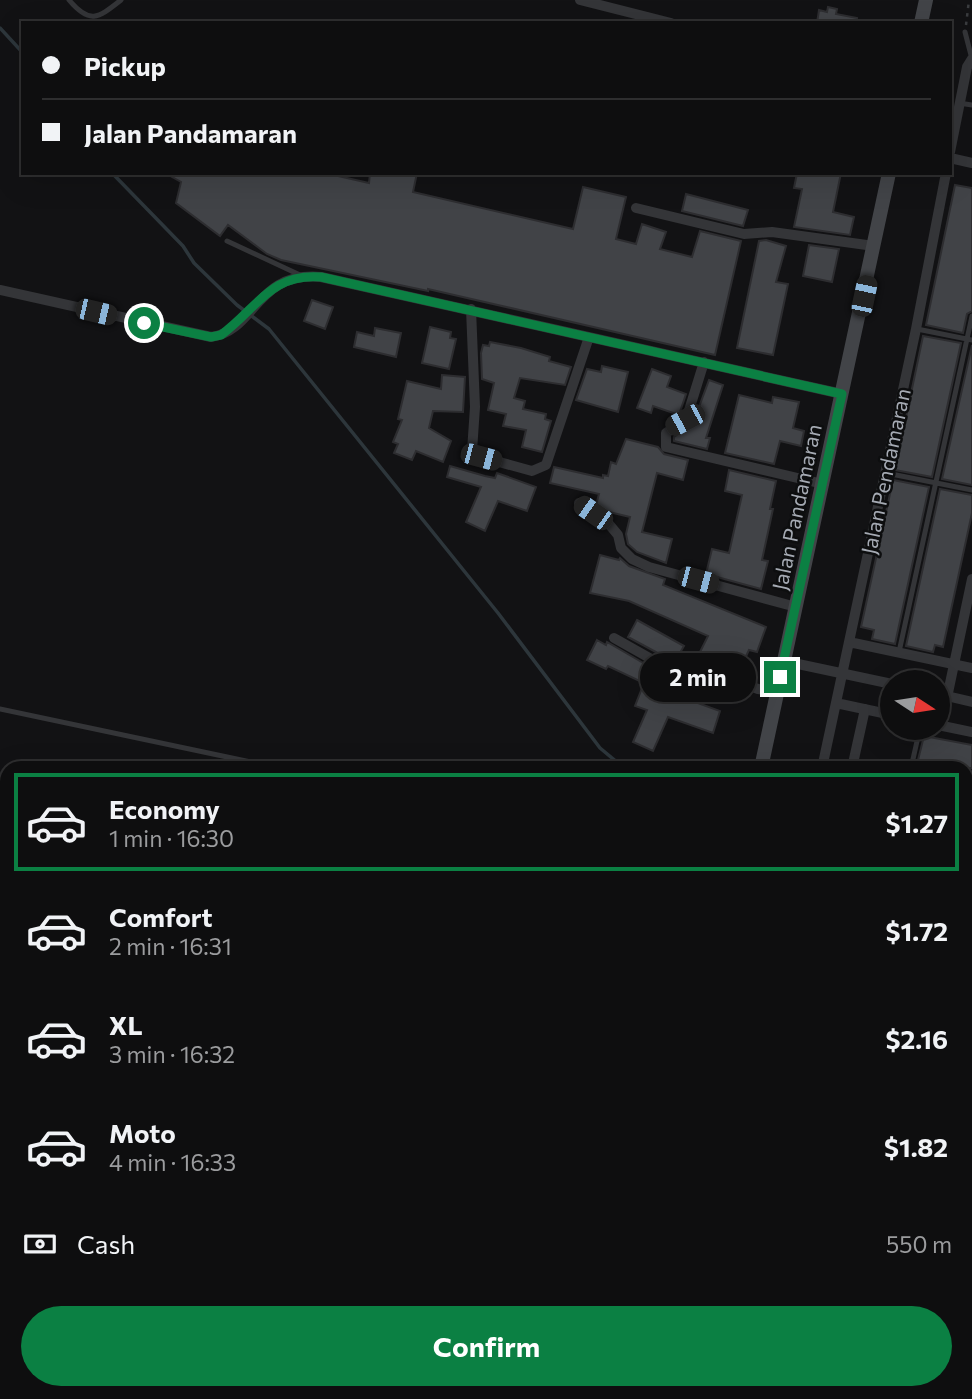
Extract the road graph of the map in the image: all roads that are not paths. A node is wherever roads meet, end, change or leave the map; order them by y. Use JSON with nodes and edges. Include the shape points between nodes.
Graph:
{"nodes":[{"id":1,"x":69,"y":0,"type":"edge"},
{"id":2,"x":121,"y":0,"type":"edge"},
{"id":3,"x":580,"y":0,"type":"edge"},
{"id":4,"x":926,"y":0,"type":"edge"},
{"id":5,"x":662,"y":21,"type":"edge"},
{"id":6,"x":921,"y":21,"type":"edge"},
{"id":7,"x":965,"y":32,"type":"road end"},
{"id":8,"x":972,"y":59,"type":"edge"},
{"id":9,"x":960,"y":103,"type":"junction"},
{"id":10,"x":972,"y":105,"type":"edge"},
{"id":11,"x":952,"y":142,"type":"edge"},
{"id":12,"x":952,"y":158,"type":"edge"},
{"id":13,"x":972,"y":163,"type":"edge"},
{"id":14,"x":890,"y":175,"type":"edge"},
{"id":15,"x":946,"y":175,"type":"edge"},
{"id":16,"x":636,"y":208,"type":"dead end"},
{"id":17,"x":227,"y":241,"type":"dead end"},
{"id":18,"x":874,"y":246,"type":"junction"},
{"id":19,"x":301,"y":275,"type":"junction"},
{"id":20,"x":0,"y":290,"type":"edge"},
{"id":21,"x":471,"y":309,"type":"junction"},
{"id":22,"x":972,"y":317,"type":"edge"},
{"id":23,"x":916,"y":329,"type":"junction"},
{"id":24,"x":589,"y":337,"type":"junction"},
{"id":25,"x":970,"y":340,"type":"edge"},
{"id":26,"x":704,"y":362,"type":"junction"},
{"id":27,"x":842,"y":394,"type":"junction"},
{"id":28,"x":884,"y":473,"type":"junction"},
{"id":29,"x":936,"y":483,"type":"junction"},
{"id":30,"x":823,"y":484,"type":"junction"},
{"id":31,"x":972,"y":490,"type":"edge"},
{"id":32,"x":579,"y":503,"type":"dead end"},
{"id":33,"x":972,"y":579,"type":"edge"},
{"id":34,"x":796,"y":607,"type":"junction"},
{"id":35,"x":614,"y":638,"type":"dead end"},
{"id":36,"x":849,"y":642,"type":"junction"},
{"id":37,"x":899,"y":652,"type":"junction"},
{"id":38,"x":784,"y":661,"type":"junction"},
{"id":39,"x":954,"y":664,"type":"junction"},
{"id":40,"x":972,"y":668,"type":"edge"},
{"id":41,"x":842,"y":673,"type":"junction"},
{"id":42,"x":950,"y":675,"type":"edge"},
{"id":43,"x":880,"y":681,"type":"edge"},
{"id":44,"x":777,"y":692,"type":"junction"},
{"id":45,"x":950,"y":697,"type":"edge"},
{"id":46,"x":972,"y":702,"type":"edge"},
{"id":47,"x":836,"y":703,"type":"junction"},
{"id":48,"x":0,"y":709,"type":"edge"},
{"id":49,"x":864,"y":709,"type":"junction"},
{"id":50,"x":880,"y":712,"type":"edge"},
{"id":51,"x":950,"y":727,"type":"edge"},
{"id":52,"x":972,"y":732,"type":"edge"},
{"id":53,"x":917,"y":740,"type":"edge"},
{"id":54,"x":246,"y":761,"type":"edge"},
{"id":55,"x":762,"y":761,"type":"edge"},
{"id":56,"x":824,"y":761,"type":"edge"},
{"id":57,"x":853,"y":761,"type":"edge"},
{"id":58,"x":913,"y":761,"type":"edge"}],
"edges":[{"from":1,"to":2,"type":"lane","via":[[93,17]]},
{"from":3,"to":5,"type":"street"},
{"from":4,"to":6,"type":"main road"},
{"from":7,"to":8,"type":"lane"},
{"from":8,"to":9,"type":"street"},
{"from":9,"to":10,"type":"lane"},
{"from":9,"to":11,"type":"street"},
{"from":12,"to":13,"type":"street"},
{"from":14,"to":18,"type":"main road","name":"Jalan Pandamaran"},
{"from":15,"to":23,"type":"street","name":"Jalan Pendamaran"},
{"from":16,"to":18,"type":"street","via":[[744,234],[772,232]]},
{"from":17,"to":19,"type":"lane"},
{"from":18,"to":27,"type":"main road","name":"Jalan Pandamaran"},
{"from":19,"to":20,"type":"street","via":[[271,289],[234,326],[211,337]]},
{"from":19,"to":21,"type":"street"},
{"from":21,"to":24,"type":"street"},
{"from":21,"to":24,"type":"street","via":[[472,450],[481,457],[532,471],[546,465]]},
{"from":22,"to":25,"type":"lane"},
{"from":23,"to":25,"type":"lane"},
{"from":23,"to":28,"type":"street","name":"Jalan Pendamaran"},
{"from":24,"to":26,"type":"street"},
{"from":25,"to":29,"type":"lane"},
{"from":26,"to":27,"type":"street"},
{"from":26,"to":30,"type":"street","via":[[685,420],[666,432],[666,447]]},
{"from":27,"to":30,"type":"main road","name":"Jalan Pandamaran"},
{"from":28,"to":29,"type":"lane"},
{"from":28,"to":36,"type":"street","name":"Jalan Pendamaran"},
{"from":29,"to":31,"type":"lane"},
{"from":29,"to":37,"type":"lane"},
{"from":30,"to":34,"type":"main road","name":"Jalan Pandamaran"},
{"from":32,"to":34,"type":"street","via":[[608,523],[632,559]]},
{"from":33,"to":39,"type":"street"},
{"from":34,"to":38,"type":"main road","name":"Jalan Pandamaran"},
{"from":35,"to":44,"type":"street","via":[[662,665],[696,666]]},
{"from":36,"to":37,"type":"street"},
{"from":36,"to":41,"type":"street","name":"Jalan Pendamaran"},
{"from":37,"to":39,"type":"street"},
{"from":38,"to":41,"type":"street"},
{"from":38,"to":44,"type":"main road","name":"Jalan Pandamaran"},
{"from":39,"to":40,"type":"street"},
{"from":39,"to":42,"type":"street"},
{"from":41,"to":43,"type":"street"},
{"from":41,"to":47,"type":"street","name":"Jalan Pendamaran"},
{"from":44,"to":55,"type":"main road","name":"Jalan Pandamaran"},
{"from":45,"to":46,"type":"street"},
{"from":47,"to":49,"type":"street"},
{"from":47,"to":56,"type":"street","name":"Jalan Pendamaran"},
{"from":48,"to":54,"type":"lane"},
{"from":49,"to":50,"type":"street"},
{"from":49,"to":57,"type":"street"},
{"from":51,"to":52,"type":"street"},
{"from":53,"to":58,"type":"lane"}]}
